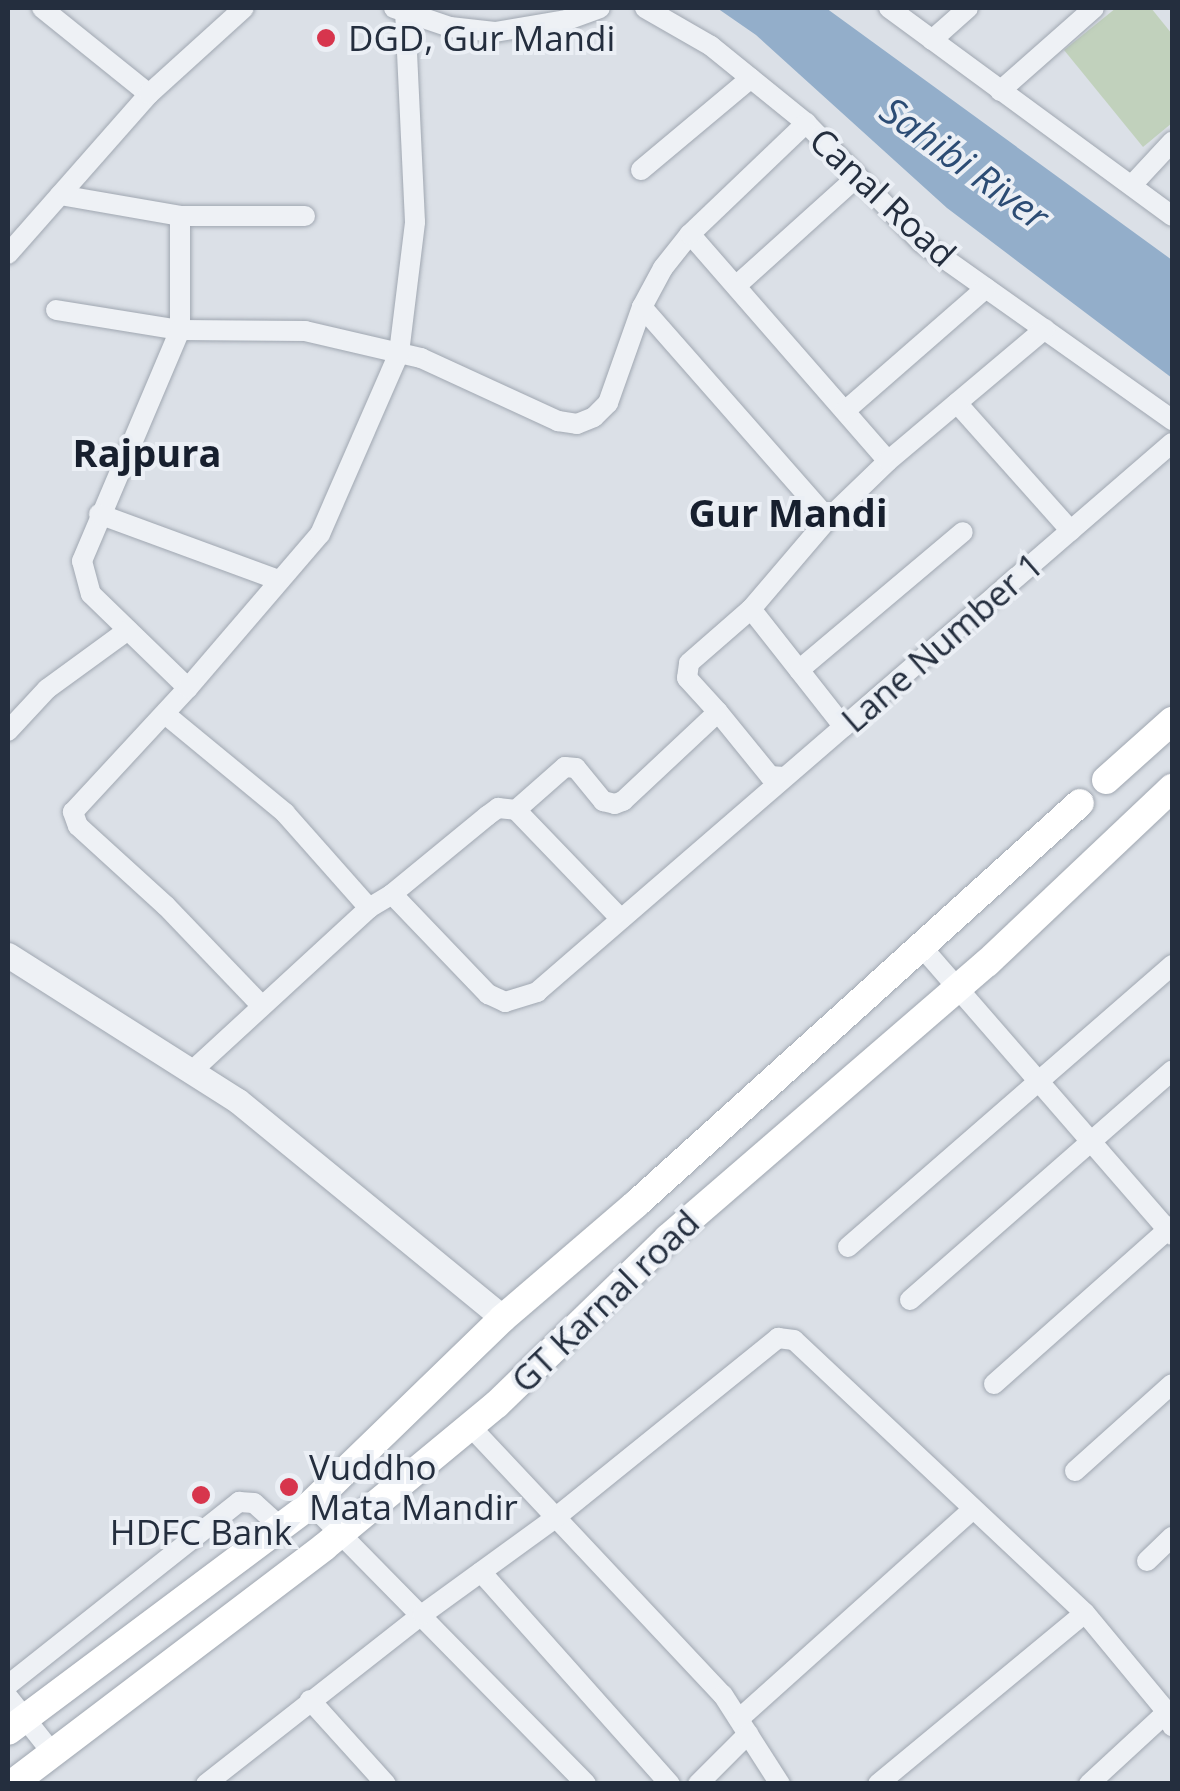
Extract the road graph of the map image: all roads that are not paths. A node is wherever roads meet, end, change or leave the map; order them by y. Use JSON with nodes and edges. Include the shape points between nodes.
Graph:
{"nodes":[{"id":1,"x":42,"y":8,"type":"edge"},
{"id":2,"x":244,"y":8,"type":"edge"},
{"id":3,"x":600,"y":8,"type":"edge"},
{"id":4,"x":645,"y":8,"type":"edge"},
{"id":5,"x":889,"y":8,"type":"edge"},
{"id":6,"x":968,"y":8,"type":"edge"},
{"id":7,"x":1094,"y":8,"type":"edge"},
{"id":8,"x":401,"y":9,"type":"edge"},
{"id":9,"x":932,"y":40,"type":"junction"},
{"id":10,"x":751,"y":78,"type":"junction"},
{"id":11,"x":1000,"y":91,"type":"junction"},
{"id":12,"x":149,"y":94,"type":"junction"},
{"id":13,"x":806,"y":123,"type":"junction"},
{"id":14,"x":1172,"y":142,"type":"edge"},
{"id":15,"x":642,"y":170,"type":"dead end"},
{"id":16,"x":857,"y":177,"type":"junction"},
{"id":17,"x":1132,"y":185,"type":"junction"},
{"id":18,"x":60,"y":195,"type":"junction"},
{"id":19,"x":180,"y":216,"type":"junction"},
{"id":20,"x":305,"y":216,"type":"dead end"},
{"id":21,"x":1172,"y":216,"type":"edge"},
{"id":22,"x":690,"y":234,"type":"junction"},
{"id":23,"x":11,"y":243,"type":"edge"},
{"id":24,"x":736,"y":286,"type":"junction"},
{"id":25,"x":986,"y":288,"type":"junction"},
{"id":26,"x":642,"y":307,"type":"junction"},
{"id":27,"x":56,"y":310,"type":"dead end"},
{"id":28,"x":1045,"y":329,"type":"junction"},
{"id":29,"x":180,"y":330,"type":"junction"},
{"id":30,"x":400,"y":353,"type":"junction"},
{"id":31,"x":957,"y":403,"type":"junction"},
{"id":32,"x":845,"y":411,"type":"junction"},
{"id":33,"x":1172,"y":420,"type":"edge"},
{"id":34,"x":1172,"y":443,"type":"edge"},
{"id":35,"x":888,"y":461,"type":"junction"},
{"id":36,"x":98,"y":514,"type":"junction"},
{"id":37,"x":828,"y":519,"type":"junction"},
{"id":38,"x":1072,"y":530,"type":"junction"},
{"id":39,"x":963,"y":532,"type":"dead end"},
{"id":40,"x":278,"y":580,"type":"junction"},
{"id":41,"x":752,"y":609,"type":"junction"},
{"id":42,"x":128,"y":630,"type":"junction"},
{"id":43,"x":799,"y":670,"type":"junction"},
{"id":44,"x":188,"y":688,"type":"junction"},
{"id":45,"x":718,"y":712,"type":"junction"},
{"id":46,"x":165,"y":714,"type":"junction"},
{"id":47,"x":1172,"y":721,"type":"edge"},
{"id":48,"x":844,"y":727,"type":"junction"},
{"id":49,"x":8,"y":731,"type":"edge"},
{"id":50,"x":784,"y":778,"type":"junction"},
{"id":51,"x":1106,"y":780,"type":"dead end"},
{"id":52,"x":1172,"y":788,"type":"edge"},
{"id":53,"x":1080,"y":804,"type":"dead end"},
{"id":54,"x":516,"y":810,"type":"junction"},
{"id":55,"x":392,"y":894,"type":"junction"},
{"id":56,"x":368,"y":908,"type":"junction"},
{"id":57,"x":622,"y":919,"type":"junction"},
{"id":58,"x":921,"y":946,"type":"junction"},
{"id":59,"x":8,"y":955,"type":"edge"},
{"id":60,"x":1172,"y":965,"type":"edge"},
{"id":61,"x":958,"y":988,"type":"junction"},
{"id":62,"x":261,"y":1005,"type":"junction"},
{"id":63,"x":192,"y":1071,"type":"junction"},
{"id":64,"x":1172,"y":1071,"type":"edge"},
{"id":65,"x":1039,"y":1080,"type":"junction"},
{"id":66,"x":1092,"y":1142,"type":"junction"},
{"id":67,"x":1171,"y":1230,"type":"edge"},
{"id":68,"x":848,"y":1247,"type":"dead end"},
{"id":69,"x":910,"y":1300,"type":"dead end"},
{"id":70,"x":502,"y":1318,"type":"junction"},
{"id":71,"x":994,"y":1384,"type":"dead end"},
{"id":72,"x":1172,"y":1384,"type":"edge"},
{"id":73,"x":470,"y":1426,"type":"junction"},
{"id":74,"x":1076,"y":1470,"type":"dead end"},
{"id":75,"x":311,"y":1504,"type":"junction"},
{"id":76,"x":973,"y":1510,"type":"junction"},
{"id":77,"x":555,"y":1518,"type":"junction"},
{"id":78,"x":281,"y":1527,"type":"junction"},
{"id":79,"x":340,"y":1534,"type":"junction"},
{"id":80,"x":1172,"y":1537,"type":"edge"},
{"id":81,"x":1147,"y":1561,"type":"dead end"},
{"id":82,"x":481,"y":1572,"type":"junction"},
{"id":83,"x":1084,"y":1613,"type":"junction"},
{"id":84,"x":423,"y":1614,"type":"junction"},
{"id":85,"x":8,"y":1685,"type":"edge"},
{"id":86,"x":310,"y":1700,"type":"junction"},
{"id":87,"x":13,"y":1716,"type":"edge"},
{"id":88,"x":1170,"y":1719,"type":"edge"},
{"id":89,"x":743,"y":1726,"type":"junction"},
{"id":90,"x":54,"y":1755,"type":"junction"},
{"id":91,"x":12,"y":1784,"type":"edge"},
{"id":92,"x":206,"y":1784,"type":"edge"},
{"id":93,"x":386,"y":1784,"type":"edge"},
{"id":94,"x":586,"y":1784,"type":"edge"},
{"id":95,"x":670,"y":1784,"type":"edge"},
{"id":96,"x":698,"y":1784,"type":"edge"},
{"id":97,"x":780,"y":1784,"type":"edge"},
{"id":98,"x":878,"y":1784,"type":"edge"},
{"id":99,"x":1089,"y":1784,"type":"edge"}],
"edges":[{"from":1,"to":12,"type":"street"},
{"from":2,"to":12,"type":"street"},
{"from":3,"to":8,"type":"street","via":[[495,32],[450,27]]},
{"from":4,"to":10,"type":"street","name":"Canal Road"},
{"from":5,"to":9,"type":"street"},
{"from":6,"to":9,"type":"street"},
{"from":7,"to":11,"type":"street"},
{"from":8,"to":30,"type":"street","via":[[415,222]]},
{"from":9,"to":11,"type":"street"},
{"from":10,"to":13,"type":"street","name":"Canal Road"},
{"from":10,"to":15,"type":"street"},
{"from":11,"to":17,"type":"street"},
{"from":12,"to":18,"type":"street"},
{"from":13,"to":16,"type":"street","name":"Canal Road"},
{"from":13,"to":22,"type":"street"},
{"from":14,"to":17,"type":"street"},
{"from":16,"to":24,"type":"street"},
{"from":16,"to":25,"type":"street","name":"Canal Road","via":[[921,242]]},
{"from":17,"to":21,"type":"street"},
{"from":18,"to":19,"type":"street"},
{"from":18,"to":23,"type":"street"},
{"from":19,"to":20,"type":"street"},
{"from":19,"to":29,"type":"street"},
{"from":22,"to":24,"type":"street"},
{"from":22,"to":26,"type":"street"},
{"from":24,"to":32,"type":"street"},
{"from":25,"to":28,"type":"street","name":"Canal Road"},
{"from":25,"to":32,"type":"street"},
{"from":26,"to":30,"type":"street","via":[[608,403],[577,424]]},
{"from":26,"to":37,"type":"street"},
{"from":27,"to":29,"type":"street"},
{"from":28,"to":31,"type":"street"},
{"from":28,"to":33,"type":"street","name":"Canal Road"},
{"from":29,"to":30,"type":"street","via":[[305,331]]},
{"from":29,"to":36,"type":"street"},
{"from":30,"to":40,"type":"street","via":[[320,534]]},
{"from":31,"to":35,"type":"street"},
{"from":31,"to":38,"type":"street"},
{"from":32,"to":35,"type":"street"},
{"from":34,"to":38,"type":"street","name":"Lane Number 1"},
{"from":35,"to":37,"type":"street"},
{"from":36,"to":40,"type":"street"},
{"from":36,"to":42,"type":"street","via":[[82,561],[84,580]]},
{"from":37,"to":41,"type":"street"},
{"from":38,"to":48,"type":"street","name":"Lane Number 1"},
{"from":39,"to":43,"type":"street"},
{"from":40,"to":44,"type":"street"},
{"from":41,"to":43,"type":"street"},
{"from":41,"to":45,"type":"street","via":[[685,668]]},
{"from":42,"to":44,"type":"street"},
{"from":42,"to":49,"type":"street","via":[[48,689]]},
{"from":43,"to":48,"type":"street"},
{"from":44,"to":46,"type":"street"},
{"from":45,"to":50,"type":"street","via":[[770,776]]},
{"from":45,"to":54,"type":"street","via":[[615,804],[603,801],[570,767]]},
{"from":46,"to":56,"type":"street","via":[[286,813]]},
{"from":46,"to":62,"type":"street","via":[[75,804],[73,818]]},
{"from":47,"to":51,"type":"main road"},
{"from":48,"to":50,"type":"street","name":"Lane Number 1"},
{"from":50,"to":57,"type":"street","name":"Lane Number 1"},
{"from":52,"to":61,"type":"main road","name":"GT Karnal road"},
{"from":53,"to":58,"type":"main road","name":"GT Karnal road"},
{"from":54,"to":55,"type":"street","via":[[498,808]]},
{"from":54,"to":57,"type":"street"},
{"from":55,"to":56,"type":"street"},
{"from":55,"to":57,"type":"street","name":"Lane Number 1","via":[[488,994],[505,1002],[537,992]]},
{"from":56,"to":62,"type":"street"},
{"from":58,"to":61,"type":"street"},
{"from":58,"to":70,"type":"main road","name":"GT Karnal road"},
{"from":59,"to":63,"type":"street"},
{"from":60,"to":65,"type":"street"},
{"from":61,"to":65,"type":"street"},
{"from":61,"to":73,"type":"main road","name":"GT Karnal road","via":[[668,1238]]},
{"from":62,"to":63,"type":"street"},
{"from":63,"to":70,"type":"street","via":[[238,1101]]},
{"from":64,"to":66,"type":"street"},
{"from":65,"to":66,"type":"street"},
{"from":65,"to":68,"type":"street"},
{"from":66,"to":67,"type":"street"},
{"from":66,"to":69,"type":"street"},
{"from":67,"to":71,"type":"street"},
{"from":70,"to":75,"type":"main road","name":"GT Karnal road"},
{"from":72,"to":74,"type":"street"},
{"from":73,"to":77,"type":"street"},
{"from":73,"to":79,"type":"main road","name":"GT Karnal road"},
{"from":75,"to":78,"type":"main road","name":"GT Karnal road"},
{"from":75,"to":79,"type":"street"},
{"from":76,"to":77,"type":"street","via":[[786,1338],[770,1340]]},
{"from":76,"to":83,"type":"street"},
{"from":76,"to":89,"type":"street"},
{"from":77,"to":82,"type":"street"},
{"from":77,"to":89,"type":"street","via":[[723,1695]]},
{"from":78,"to":85,"type":"street","via":[[254,1503],[239,1502]]},
{"from":78,"to":87,"type":"main road","name":"GT Karnal road"},
{"from":79,"to":84,"type":"street"},
{"from":79,"to":90,"type":"main road","name":"GT Karnal road"},
{"from":80,"to":81,"type":"street"},
{"from":82,"to":84,"type":"street"},
{"from":82,"to":95,"type":"street"},
{"from":83,"to":88,"type":"street"},
{"from":83,"to":98,"type":"street"},
{"from":84,"to":86,"type":"street"},
{"from":84,"to":94,"type":"street"},
{"from":86,"to":92,"type":"street"},
{"from":86,"to":93,"type":"street"},
{"from":87,"to":90,"type":"street"},
{"from":88,"to":99,"type":"street"},
{"from":89,"to":96,"type":"street"},
{"from":89,"to":97,"type":"street"},
{"from":90,"to":91,"type":"main road","name":"GT Karnal road"}]}
